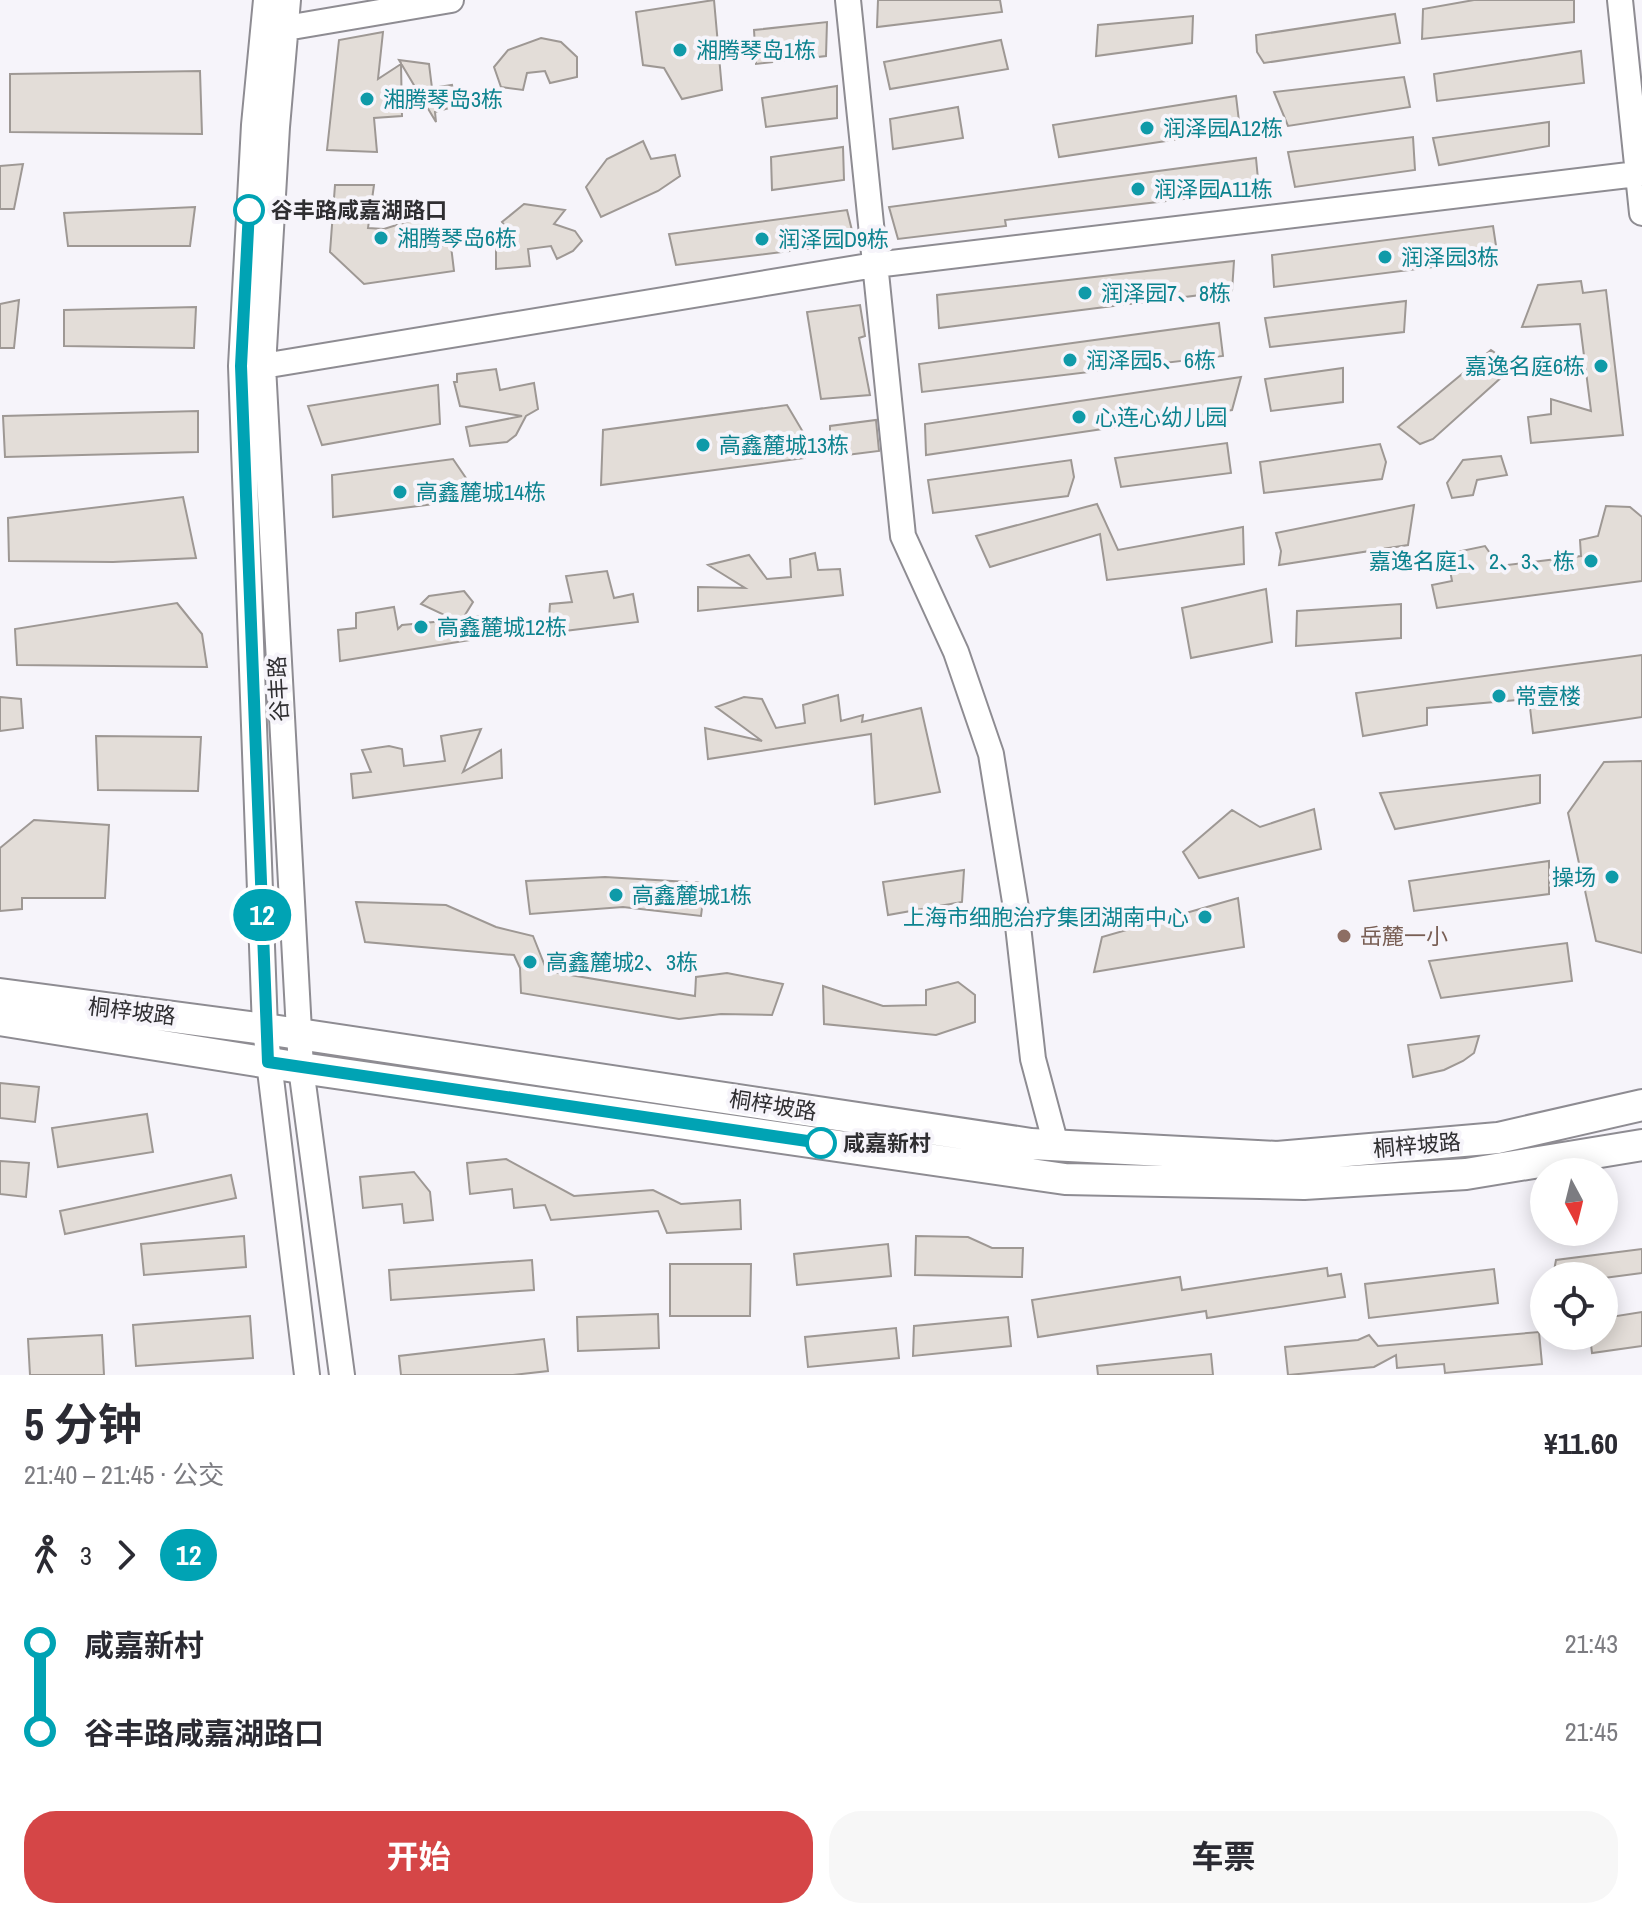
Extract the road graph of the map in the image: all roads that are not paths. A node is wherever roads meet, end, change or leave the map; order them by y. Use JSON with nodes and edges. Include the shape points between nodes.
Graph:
{"nodes":[{"id":1,"x":266,"y":0,"type":"edge"},
{"id":2,"x":288,"y":0,"type":"edge"},
{"id":3,"x":451,"y":0,"type":"edge"},
{"id":4,"x":848,"y":0,"type":"edge"},
{"id":5,"x":1620,"y":0,"type":"edge"},
{"id":6,"x":286,"y":28,"type":"junction"},
{"id":7,"x":1637,"y":174,"type":"junction"},
{"id":8,"x":1642,"y":213,"type":"edge"},
{"id":9,"x":875,"y":265,"type":"junction"},
{"id":10,"x":263,"y":366,"type":"junction"},
{"id":11,"x":0,"y":994,"type":"edge"},
{"id":12,"x":0,"y":1020,"type":"edge"},
{"id":13,"x":265,"y":1029,"type":"junction"},
{"id":14,"x":300,"y":1034,"type":"junction"},
{"id":15,"x":268,"y":1062,"type":"junction"},
{"id":16,"x":301,"y":1068,"type":"junction"},
{"id":17,"x":1642,"y":1105,"type":"edge"},
{"id":18,"x":1056,"y":1145,"type":"junction"},
{"id":19,"x":1642,"y":1145,"type":"edge"},
{"id":20,"x":307,"y":1375,"type":"edge"},
{"id":21,"x":342,"y":1375,"type":"edge"}],
"edges":[{"from":1,"to":13,"type":"street","name":"谷丰路","via":[[241,366]]},
{"from":2,"to":6,"type":"street","name":"谷丰路"},
{"from":3,"to":6,"type":"street"},
{"from":4,"to":9,"type":"street"},
{"from":5,"to":7,"type":"street"},
{"from":6,"to":10,"type":"street","name":"谷丰路"},
{"from":7,"to":8,"type":"street"},
{"from":7,"to":9,"type":"street"},
{"from":9,"to":10,"type":"street"},
{"from":9,"to":18,"type":"street","via":[[903,536],[956,652],[991,754],[1033,1059]]},
{"from":10,"to":14,"type":"street","name":"谷丰路"},
{"from":11,"to":13,"type":"main road","name":"桐梓坡路"},
{"from":12,"to":15,"type":"main road","name":"桐梓坡路"},
{"from":13,"to":14,"type":"main road","name":"桐梓坡路"},
{"from":13,"to":15,"type":"street","name":"谷丰路"},
{"from":14,"to":16,"type":"street","name":"谷丰路"},
{"from":14,"to":18,"type":"main road","name":"桐梓坡路"},
{"from":15,"to":16,"type":"main road","name":"桐梓坡路"},
{"from":15,"to":20,"type":"street","name":"谷丰路"},
{"from":16,"to":19,"type":"main road","name":"桐梓坡路","via":[[1065,1179],[1304,1184],[1466,1174]]},
{"from":16,"to":21,"type":"street","name":"谷丰路"},
{"from":17,"to":18,"type":"main road","name":"桐梓坡路","via":[[1498,1138],[1277,1157]]}]}
